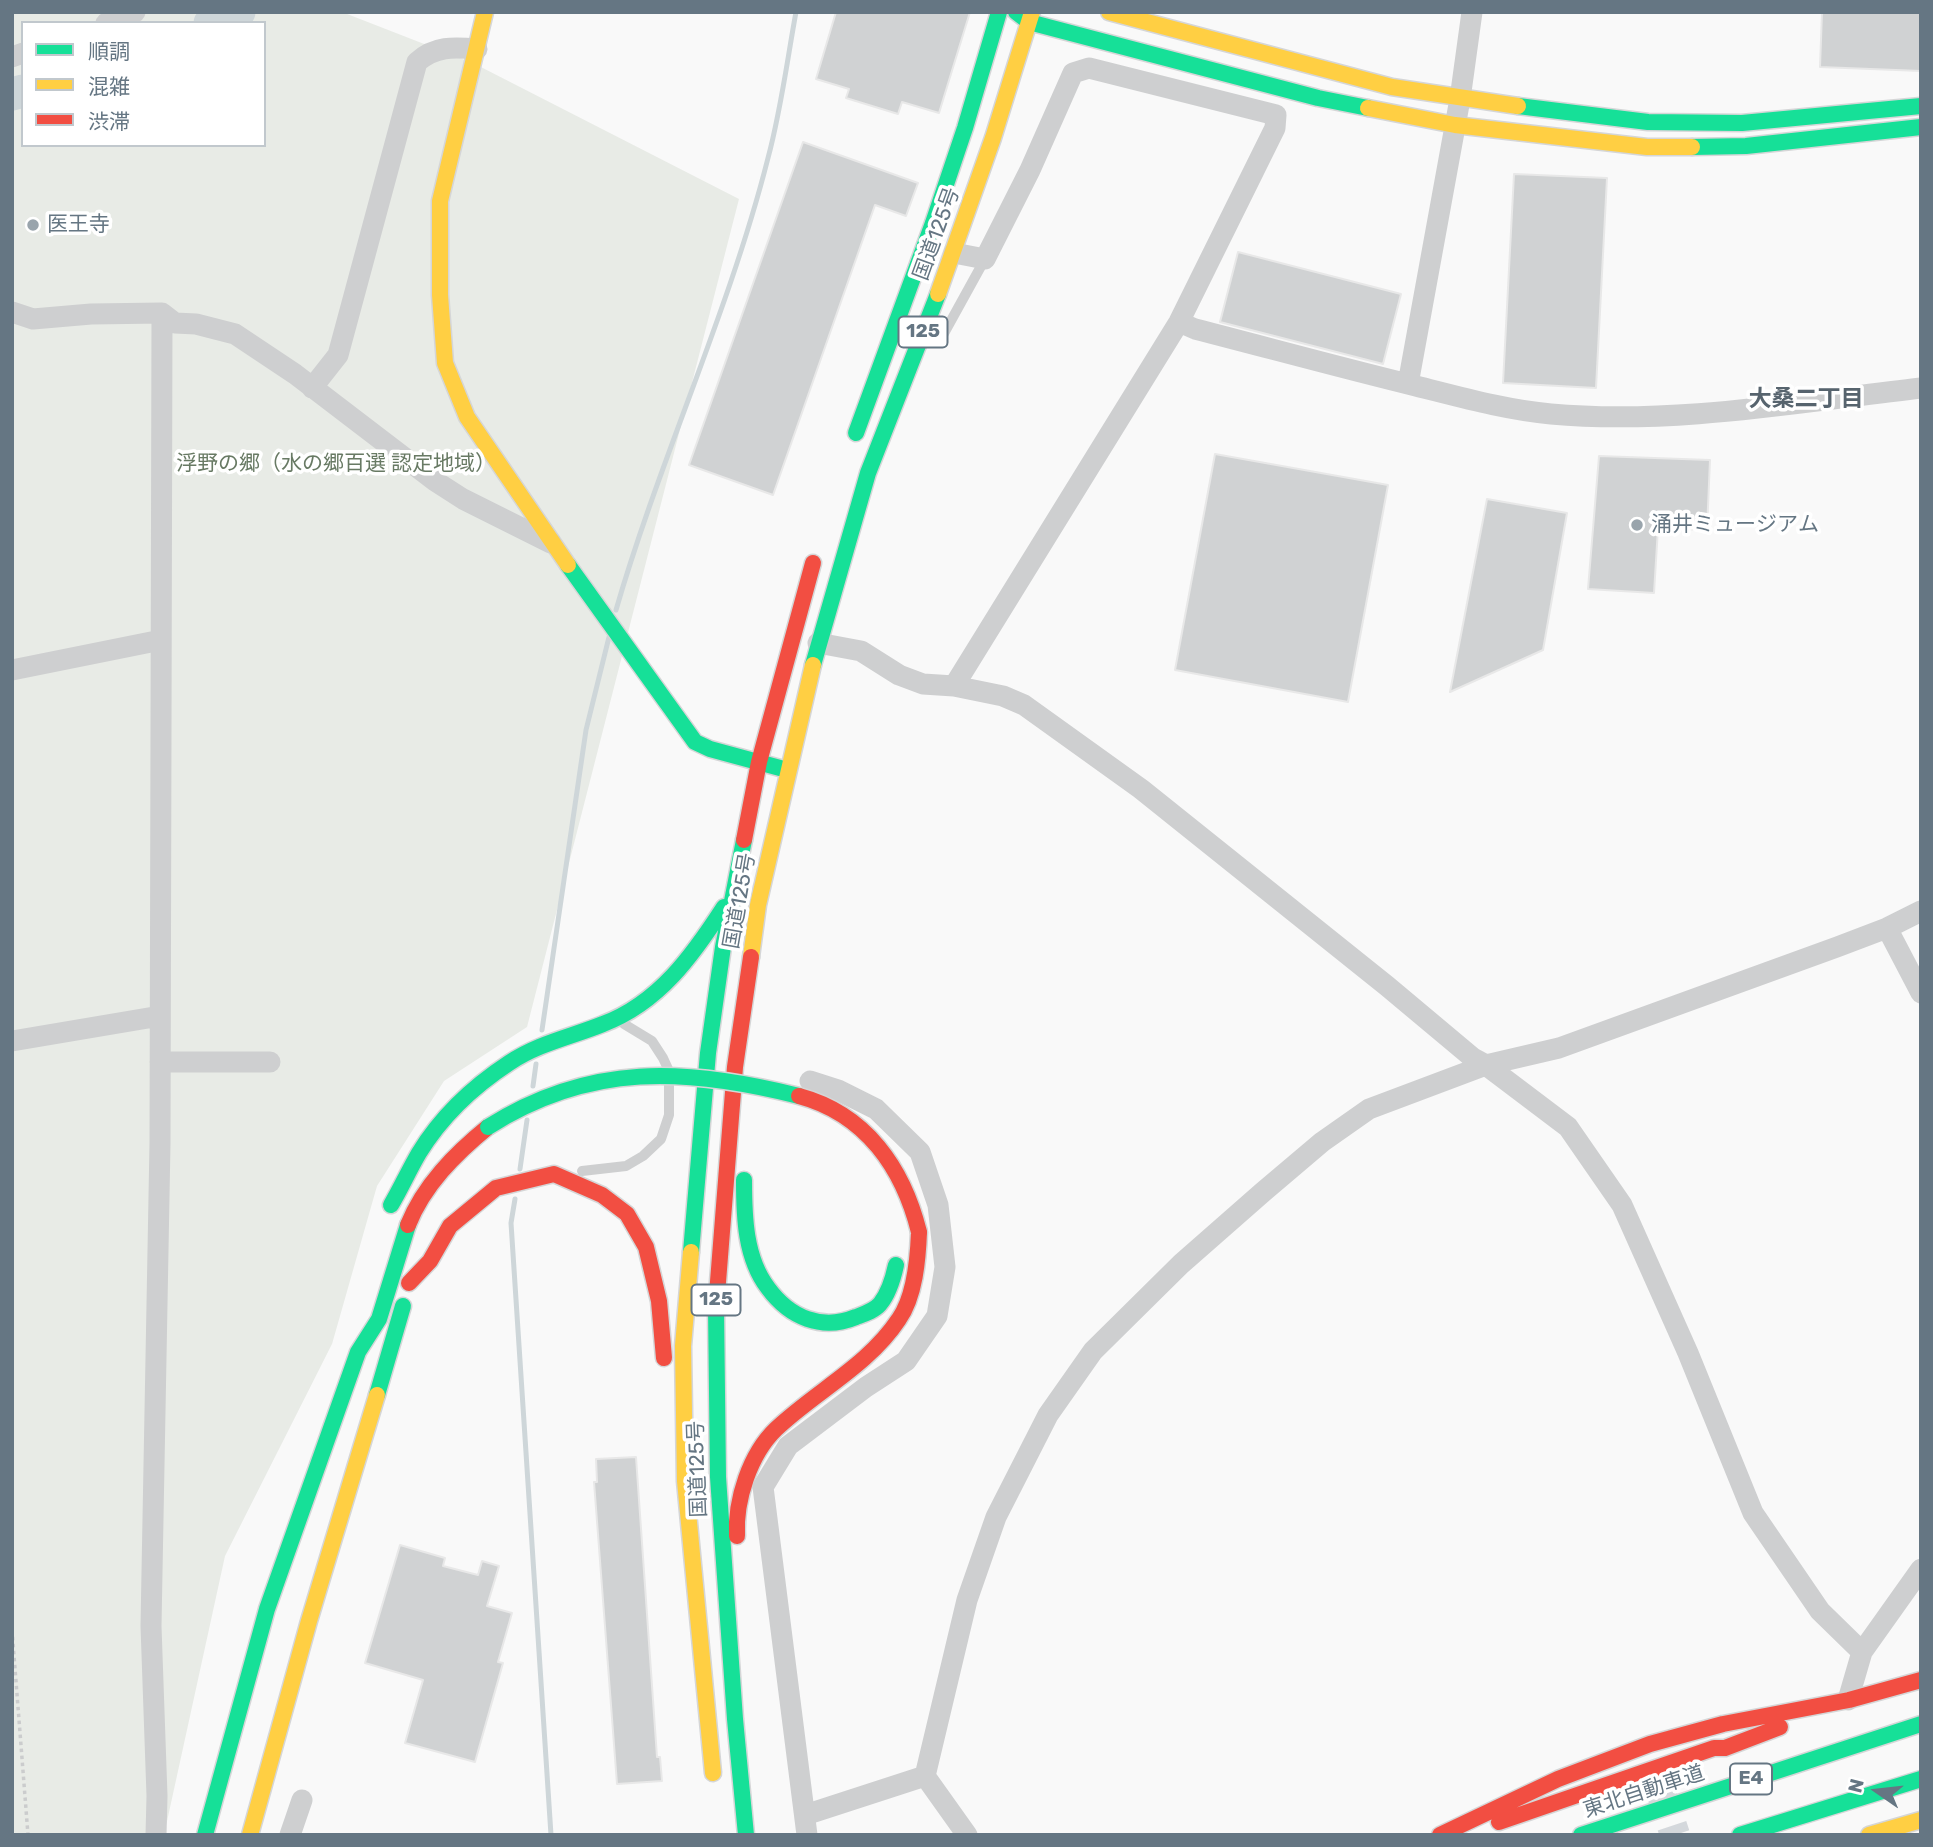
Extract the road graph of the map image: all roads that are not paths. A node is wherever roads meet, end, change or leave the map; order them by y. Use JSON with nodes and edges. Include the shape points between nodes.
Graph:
{"nodes":[{"id":1,"x":135,"y":12,"type":"edge"},
{"id":2,"x":485,"y":12,"type":"edge"},
{"id":3,"x":999,"y":12,"type":"edge"},
{"id":4,"x":1109,"y":12,"type":"edge"},
{"id":5,"x":1472,"y":12,"type":"edge"},
{"id":6,"x":1026,"y":16,"type":"edge"},
{"id":7,"x":111,"y":21,"type":"edge"},
{"id":8,"x":477,"y":49,"type":"junction"},
{"id":9,"x":1460,"y":99,"type":"junction"},
{"id":10,"x":1921,"y":106,"type":"edge"},
{"id":11,"x":1455,"y":125,"type":"junction"},
{"id":12,"x":1921,"y":127,"type":"edge"},
{"id":13,"x":954,"y":253,"type":"junction"},
{"id":14,"x":985,"y":259,"type":"junction"},
{"id":15,"x":12,"y":312,"type":"edge"},
{"id":16,"x":162,"y":313,"type":"junction"},
{"id":17,"x":1180,"y":322,"type":"junction"},
{"id":18,"x":923,"y":332,"type":"junction"},
{"id":19,"x":1408,"y":384,"type":"junction"},
{"id":20,"x":312,"y":387,"type":"junction"},
{"id":21,"x":1921,"y":388,"type":"edge"},
{"id":22,"x":853,"y":445,"type":"dead end"},
{"id":23,"x":552,"y":544,"type":"junction"},
{"id":24,"x":819,"y":545,"type":"dead end"},
{"id":25,"x":161,"y":640,"type":"junction"},
{"id":26,"x":818,"y":643,"type":"junction"},
{"id":27,"x":12,"y":670,"type":"edge"},
{"id":28,"x":954,"y":686,"type":"junction"},
{"id":29,"x":759,"y":762,"type":"junction"},
{"id":30,"x":788,"y":770,"type":"junction"},
{"id":31,"x":732,"y":895,"type":"junction"},
{"id":32,"x":1921,"y":911,"type":"edge"},
{"id":33,"x":1887,"y":928,"type":"junction"},
{"id":34,"x":1921,"y":993,"type":"edge"},
{"id":35,"x":160,"y":1016,"type":"junction"},
{"id":36,"x":615,"y":1020,"type":"junction"},
{"id":37,"x":12,"y":1041,"type":"edge"},
{"id":38,"x":160,"y":1062,"type":"junction"},
{"id":39,"x":270,"y":1062,"type":"dead end"},
{"id":40,"x":1486,"y":1065,"type":"junction"},
{"id":41,"x":735,"y":1067,"type":"junction"},
{"id":42,"x":655,"y":1094,"type":"dead end"},
{"id":43,"x":585,"y":1102,"type":"dead end"},
{"id":44,"x":774,"y":1107,"type":"dead end"},
{"id":45,"x":730,"y":1114,"type":"junction"},
{"id":46,"x":516,"y":1130,"type":"dead end"},
{"id":47,"x":554,"y":1174,"type":"junction"},
{"id":48,"x":385,"y":1222,"type":"dead end"},
{"id":49,"x":417,"y":1250,"type":"dead end"},
{"id":50,"x":899,"y":1252,"type":"dead end"},
{"id":51,"x":409,"y":1283,"type":"junction"},
{"id":52,"x":359,"y":1319,"type":"dead end"},
{"id":53,"x":358,"y":1352,"type":"junction"},
{"id":54,"x":665,"y":1377,"type":"dead end"},
{"id":55,"x":668,"y":1415,"type":"dead end"},
{"id":56,"x":685,"y":1480,"type":"junction"},
{"id":57,"x":1921,"y":1569,"type":"edge"},
{"id":58,"x":1862,"y":1652,"type":"junction"},
{"id":59,"x":1921,"y":1680,"type":"edge"},
{"id":60,"x":1848,"y":1700,"type":"junction"},
{"id":61,"x":735,"y":1719,"type":"junction"},
{"id":62,"x":1921,"y":1724,"type":"edge"},
{"id":63,"x":925,"y":1776,"type":"junction"},
{"id":64,"x":1921,"y":1779,"type":"edge"},
{"id":65,"x":715,"y":1794,"type":"dead end"},
{"id":66,"x":302,"y":1800,"type":"dead end"},
{"id":67,"x":1921,"y":1821,"type":"edge"},
{"id":68,"x":806,"y":1825,"type":"edge"},
{"id":69,"x":156,"y":1835,"type":"edge"},
{"id":70,"x":205,"y":1835,"type":"edge"},
{"id":71,"x":250,"y":1835,"type":"edge"},
{"id":72,"x":290,"y":1835,"type":"edge"},
{"id":73,"x":746,"y":1835,"type":"edge"},
{"id":74,"x":967,"y":1835,"type":"edge"},
{"id":75,"x":1440,"y":1835,"type":"edge"},
{"id":76,"x":1459,"y":1835,"type":"edge"},
{"id":77,"x":1581,"y":1835,"type":"edge"},
{"id":78,"x":1740,"y":1835,"type":"edge"},
{"id":79,"x":1869,"y":1835,"type":"edge"},
{"id":80,"x":1895,"y":1835,"type":"edge"}],
"edges":[{"from":1,"to":7,"type":"street"},
{"from":2,"to":8,"type":"main road"},
{"from":3,"to":22,"type":"main road","name":"国道125号","number":"125","via":[[941,199]]},
{"from":4,"to":9,"type":"main road","via":[[1392,88]]},
{"from":5,"to":9,"type":"street"},
{"from":6,"to":11,"type":"main road","via":[[1318,99]]},
{"from":6,"to":13,"type":"main road","name":"国道125号","number":"125"},
{"from":8,"to":20,"type":"street","via":[[448,46],[416,62],[338,355]]},
{"from":8,"to":23,"type":"main road","via":[[440,201],[444,363],[467,417]]},
{"from":9,"to":10,"type":"main road","via":[[1648,122],[1742,123]]},
{"from":9,"to":11,"type":"street"},
{"from":11,"to":12,"type":"main road","via":[[1647,147],[1746,146]]},
{"from":11,"to":19,"type":"street"},
{"from":13,"to":14,"type":"street"},
{"from":13,"to":18,"type":"main road","name":"国道125号","number":"125"},
{"from":14,"to":17,"type":"street","via":[[1073,73],[1089,68],[1276,115],[1275,128]]},
{"from":14,"to":18,"type":"lane","via":[[942,337]]},
{"from":15,"to":16,"type":"street","via":[[33,319]]},
{"from":16,"to":20,"type":"street","via":[[174,323],[234,334]]},
{"from":16,"to":25,"type":"street"},
{"from":17,"to":19,"type":"street"},
{"from":17,"to":28,"type":"street"},
{"from":18,"to":26,"type":"main road","name":"国道125号","number":"125","via":[[868,473]]},
{"from":19,"to":21,"type":"street","via":[[1549,414],[1622,417],[1724,411]]},
{"from":20,"to":23,"type":"street","via":[[435,481]]},
{"from":23,"to":29,"type":"main road","via":[[695,743]]},
{"from":24,"to":29,"type":"main road","name":"国道125号","number":"125"},
{"from":25,"to":27,"type":"street"},
{"from":25,"to":35,"type":"street"},
{"from":26,"to":28,"type":"street","via":[[861,651],[923,684]]},
{"from":26,"to":30,"type":"main road","name":"国道125号","number":"125"},
{"from":28,"to":40,"type":"street","via":[[1003,696],[1061,730]]},
{"from":29,"to":30,"type":"main road"},
{"from":29,"to":31,"type":"main road","name":"国道125号","number":"125"},
{"from":30,"to":41,"type":"main road","name":"国道125号","number":"125","via":[[758,905]]},
{"from":31,"to":36,"type":"main road","via":[[680,972],[661,991]]},
{"from":31,"to":56,"type":"main road","name":"国道125号","number":"125","via":[[708,1053],[683,1346]]},
{"from":32,"to":33,"type":"street"},
{"from":33,"to":34,"type":"street"},
{"from":33,"to":40,"type":"street","via":[[1559,1048]]},
{"from":35,"to":37,"type":"street"},
{"from":35,"to":38,"type":"street"},
{"from":36,"to":47,"type":"lane","via":[[652,1041],[669,1070],[669,1115],[661,1139],[626,1166]]},
{"from":36,"to":48,"type":"main road","via":[[525,1053],[489,1076],[450,1113],[420,1151]]},
{"from":38,"to":39,"type":"street"},
{"from":38,"to":69,"type":"street","via":[[150,1626]]},
{"from":40,"to":58,"type":"street","via":[[1569,1127],[1622,1205],[1753,1513],[1820,1611]]},
{"from":40,"to":63,"type":"street","via":[[1369,1109],[1322,1142],[1181,1264],[1093,1350],[1048,1415],[996,1517],[967,1600]]},
{"from":41,"to":45,"type":"main road","name":"国道125号","number":"125"},
{"from":41,"to":68,"type":"street","via":[[789,1075],[838,1090],[876,1109],[920,1152],[938,1205],[946,1267],[937,1316],[906,1361],[788,1446],[763,1487]]},
{"from":42,"to":44,"type":"main road","via":[[718,1094]]},
{"from":43,"to":46,"type":"main road"},
{"from":45,"to":50,"type":"main road","via":[[744,1155],[744,1209],[753,1262],[766,1287],[793,1314],[812,1322],[844,1324],[876,1308],[888,1290]]},
{"from":45,"to":61,"type":"main road","name":"国道125号","number":"125","via":[[716,1315],[718,1477]]},
{"from":47,"to":51,"type":"main road","via":[[496,1188],[450,1226],[430,1261]]},
{"from":47,"to":54,"type":"main road","via":[[593,1190],[627,1214],[646,1247],[659,1301]]},
{"from":49,"to":51,"type":"main road"},
{"from":51,"to":71,"type":"main road"},
{"from":52,"to":53,"type":"main road"},
{"from":53,"to":61,"type":"main road","bridge":true,"via":[[379,1319],[406,1232],[437,1176],[488,1126],[551,1094],[639,1077],[696,1076],[819,1102],[872,1137],[904,1182],[919,1232],[918,1267],[901,1317],[874,1351],[775,1430],[746,1482],[736,1516],[744,1677]]},
{"from":53,"to":70,"type":"main road","via":[[267,1609]]},
{"from":55,"to":56,"type":"main road","via":[[670,1441]]},
{"from":56,"to":65,"type":"main road","name":"国道125号","number":"125"},
{"from":57,"to":58,"type":"street"},
{"from":58,"to":60,"type":"street"},
{"from":59,"to":60,"type":"main road"},
{"from":60,"to":75,"type":"main road","via":[[1680,1734],[1572,1772]]},
{"from":60,"to":76,"type":"main road","via":[[1725,1748],[1714,1748],[1655,1776]]},
{"from":61,"to":73,"type":"main road","name":"国道125号","number":"125"},
{"from":62,"to":77,"type":"main road","name":"東北自動車道","number":"E4"},
{"from":63,"to":68,"type":"street"},
{"from":63,"to":74,"type":"street"},
{"from":64,"to":78,"type":"main road","number":"E4"},
{"from":66,"to":72,"type":"street"},
{"from":67,"to":79,"type":"main road"},
{"from":67,"to":80,"type":"main road"}]}
